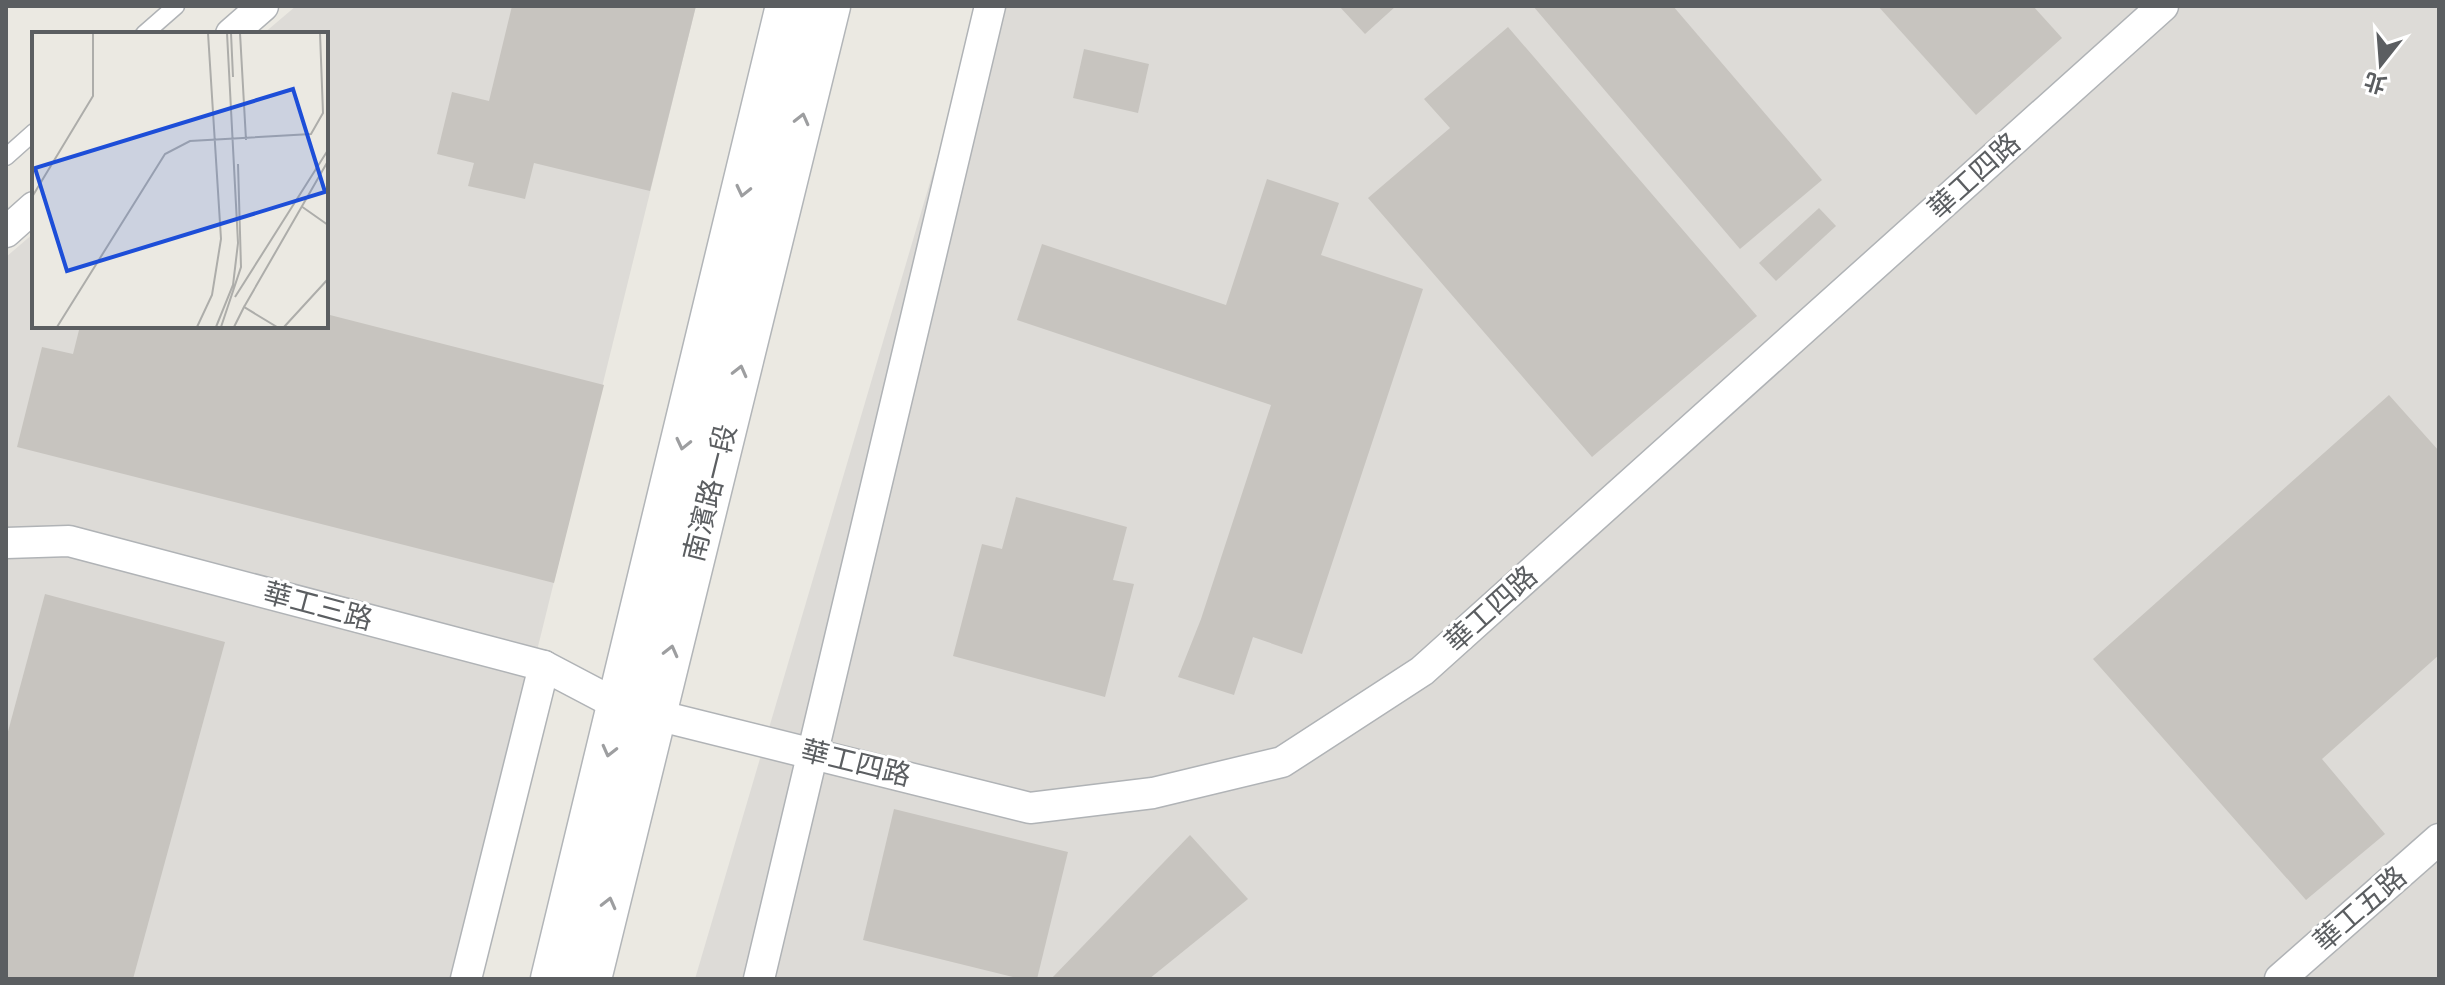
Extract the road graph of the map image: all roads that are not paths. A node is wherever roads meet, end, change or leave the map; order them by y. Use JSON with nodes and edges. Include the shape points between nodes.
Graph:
{"nodes":[{"id":1,"x":176,"y":6,"type":"edge"},
{"id":2,"x":263,"y":6,"type":"edge"},
{"id":3,"x":787,"y":6,"type":"edge"},
{"id":4,"x":829,"y":6,"type":"edge"},
{"id":5,"x":990,"y":6,"type":"edge"},
{"id":6,"x":2163,"y":6,"type":"edge"},
{"id":7,"x":146,"y":32,"type":"edge"},
{"id":8,"x":233,"y":32,"type":"edge"},
{"id":9,"x":32,"y":134,"type":"edge"},
{"id":10,"x":6,"y":157,"type":"edge"},
{"id":11,"x":32,"y":209,"type":"edge"},
{"id":12,"x":6,"y":232,"type":"edge"},
{"id":13,"x":6,"y":543,"type":"edge"},
{"id":14,"x":544,"y":666,"type":"junction"},
{"id":15,"x":638,"y":710,"type":"junction"},
{"id":16,"x":814,"y":753,"type":"junction"},
{"id":17,"x":2439,"y":839,"type":"edge"},
{"id":18,"x":466,"y":979,"type":"edge"},
{"id":19,"x":552,"y":979,"type":"edge"},
{"id":20,"x":590,"y":979,"type":"edge"},
{"id":21,"x":759,"y":979,"type":"edge"},
{"id":22,"x":2280,"y":979,"type":"edge"}],
"edges":[{"from":1,"to":7,"type":"lane"},
{"from":2,"to":8,"type":"street"},
{"from":3,"to":15,"type":"main road","name":"南濱路一段","one_way":true},
{"from":15,"to":4,"type":"main road","name":"南濱路一段","one_way":true},
{"from":5,"to":16,"type":"street"},
{"from":6,"to":16,"type":"street","name":"華工四路","via":[[1422,671],[1282,762],[1153,793],[1030,808]]},
{"from":9,"to":10,"type":"lane"},
{"from":11,"to":12,"type":"street"},
{"from":13,"to":14,"type":"street","name":"華工三路","via":[[69,541]]},
{"from":14,"to":15,"type":"street","name":"華工三路"},
{"from":14,"to":18,"type":"street"},
{"from":15,"to":16,"type":"street","name":"華工四路"},
{"from":15,"to":19,"type":"main road","name":"南濱路一段","one_way":true},
{"from":20,"to":15,"type":"main road","name":"南濱路一段","one_way":true},
{"from":16,"to":21,"type":"street"},
{"from":17,"to":22,"type":"street","name":"華工五路"}]}
